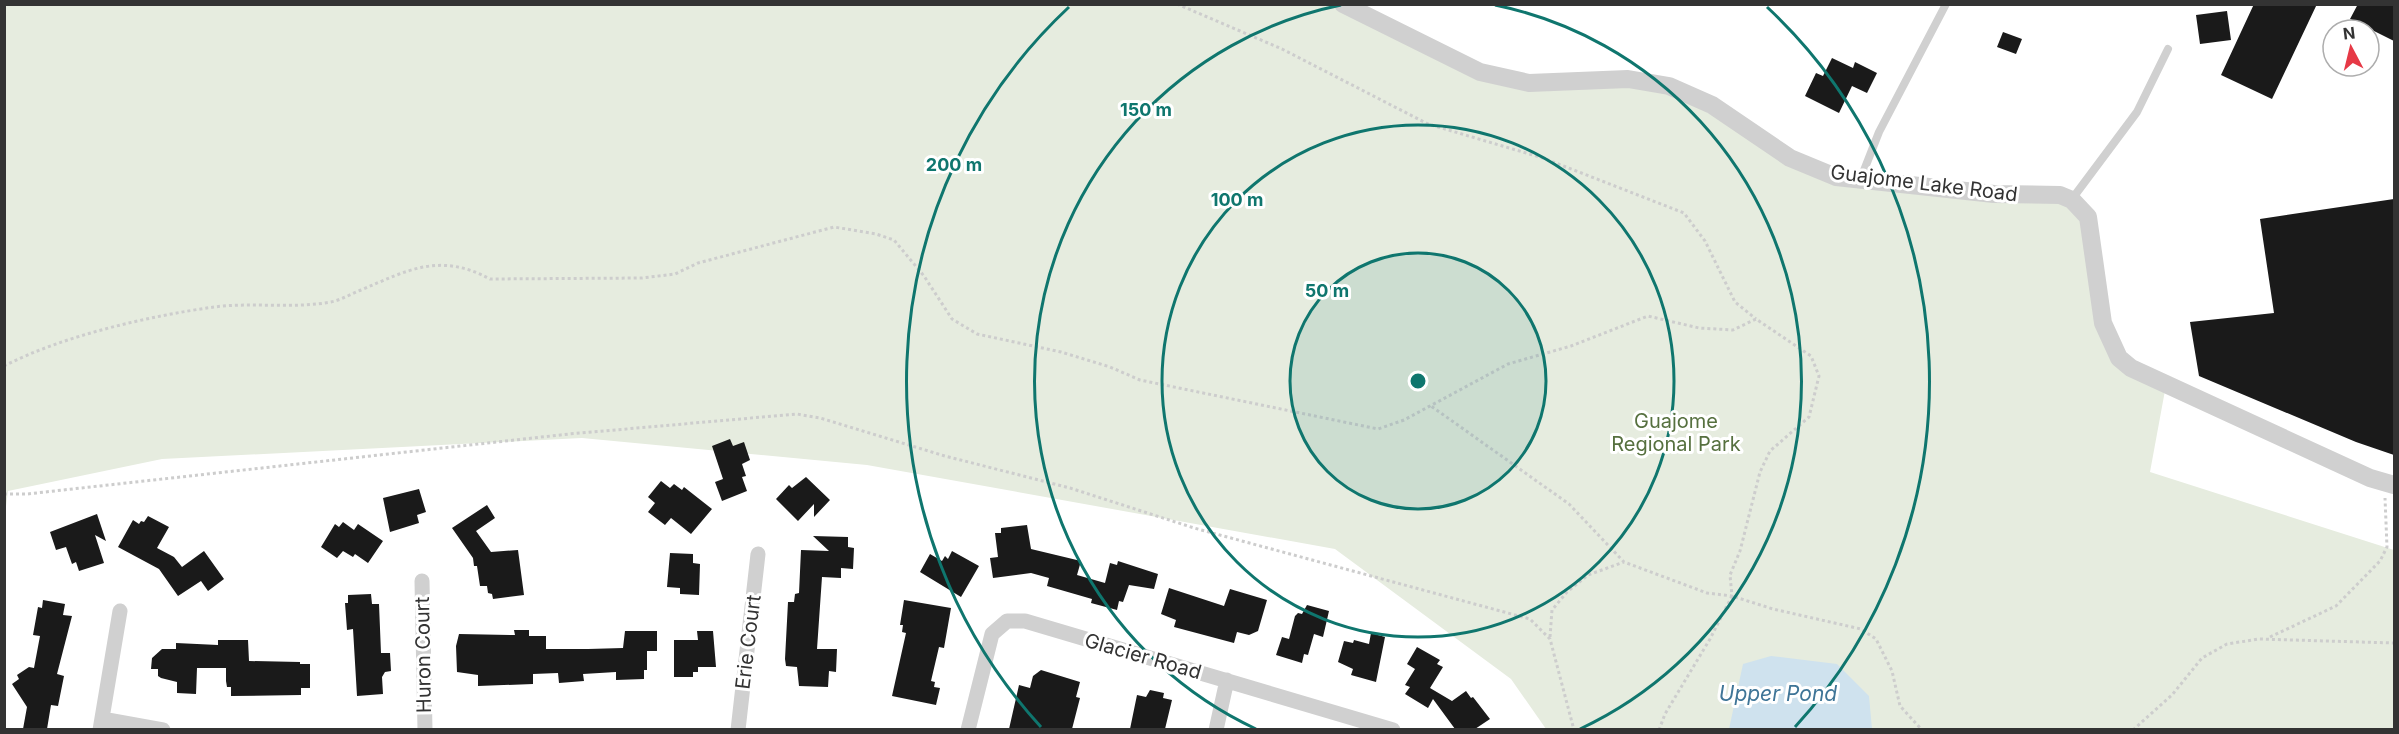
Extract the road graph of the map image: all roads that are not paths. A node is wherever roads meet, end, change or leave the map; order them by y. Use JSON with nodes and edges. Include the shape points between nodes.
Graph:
{"nodes":[{"id":1,"x":1343,"y":4,"type":"edge"},
{"id":2,"x":1946,"y":4,"type":"edge"},
{"id":3,"x":2168,"y":49,"type":"dead end"},
{"id":4,"x":1860,"y":179,"type":"junction"},
{"id":5,"x":2071,"y":200,"type":"junction"},
{"id":6,"x":2389,"y":483,"type":"edge"},
{"id":7,"x":758,"y":555,"type":"dead end"},
{"id":8,"x":422,"y":581,"type":"dead end"},
{"id":9,"x":120,"y":611,"type":"dead end"},
{"id":10,"x":1227,"y":680,"type":"junction"},
{"id":11,"x":101,"y":724,"type":"edge"},
{"id":12,"x":163,"y":729,"type":"edge"},
{"id":13,"x":425,"y":729,"type":"edge"},
{"id":14,"x":738,"y":729,"type":"edge"},
{"id":15,"x":968,"y":729,"type":"edge"},
{"id":16,"x":1216,"y":729,"type":"edge"},
{"id":17,"x":1392,"y":729,"type":"edge"}],
"edges":[{"from":1,"to":4,"type":"street","name":"Guajome Lake Road","via":[[1480,72],[1529,83],[1628,79],[1669,86],[1712,105],[1790,158],[1836,177]]},
{"from":2,"to":4,"type":"lane","via":[[1879,132]]},
{"from":3,"to":5,"type":"lane","via":[[2137,112]]},
{"from":4,"to":5,"type":"street","name":"Guajome Lake Road","via":[[1994,194],[2060,195]]},
{"from":5,"to":6,"type":"street","via":[[2088,217],[2103,323],[2119,358],[2131,369]]},
{"from":7,"to":14,"type":"street","name":"Erie Court"},
{"from":8,"to":13,"type":"street","name":"Huron Court"},
{"from":9,"to":11,"type":"street"},
{"from":10,"to":15,"type":"street","name":"Glacier Road","via":[[1025,621],[1006,621],[992,634]]},
{"from":10,"to":16,"type":"street"},
{"from":10,"to":17,"type":"street","name":"Glacier Road"},
{"from":11,"to":12,"type":"street"}]}
